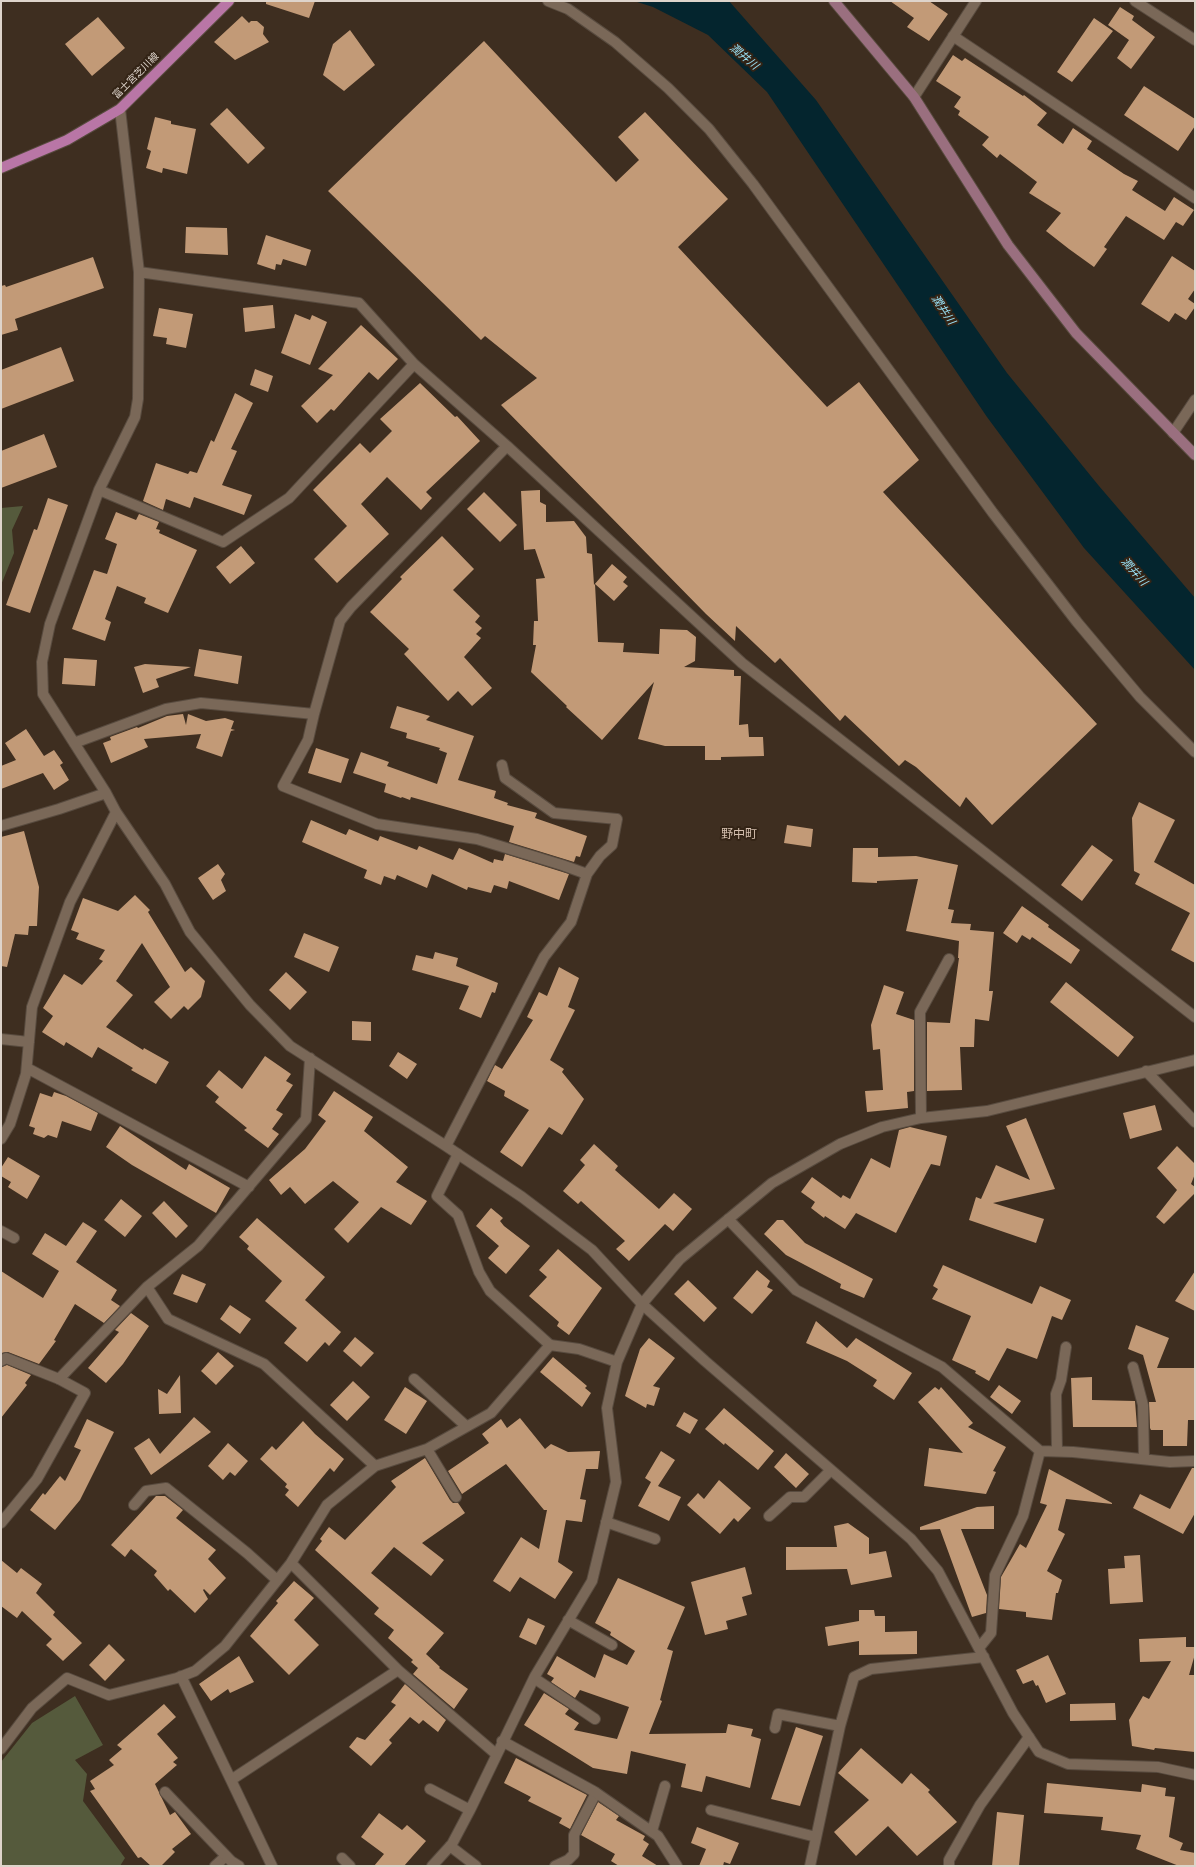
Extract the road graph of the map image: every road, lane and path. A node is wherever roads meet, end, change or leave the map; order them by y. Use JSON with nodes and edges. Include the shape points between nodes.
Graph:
{"nodes":[{"id":1,"x":229,"y":1,"type":"edge"},
{"id":2,"x":548,"y":1,"type":"edge"},
{"id":3,"x":834,"y":1,"type":"edge"},
{"id":4,"x":976,"y":1,"type":"edge"},
{"id":5,"x":1136,"y":1,"type":"edge"},
{"id":6,"x":953,"y":36,"type":"junction"},
{"id":7,"x":1195,"y":40,"type":"edge"},
{"id":8,"x":914,"y":97,"type":"junction"},
{"id":9,"x":120,"y":109,"type":"junction"},
{"id":10,"x":1,"y":168,"type":"edge"},
{"id":11,"x":1195,"y":198,"type":"edge"},
{"id":12,"x":139,"y":272,"type":"junction"},
{"id":13,"x":414,"y":364,"type":"junction"},
{"id":14,"x":1195,"y":400,"type":"edge"},
{"id":15,"x":1173,"y":433,"type":"junction"},
{"id":16,"x":508,"y":446,"type":"junction"},
{"id":17,"x":1195,"y":455,"type":"edge"},
{"id":18,"x":99,"y":490,"type":"junction"},
{"id":19,"x":314,"y":714,"type":"junction"},
{"id":20,"x":74,"y":743,"type":"junction"},
{"id":21,"x":1195,"y":752,"type":"edge"},
{"id":22,"x":502,"y":765,"type":"dead end"},
{"id":23,"x":106,"y":793,"type":"junction"},
{"id":24,"x":116,"y":812,"type":"junction"},
{"id":25,"x":1,"y":826,"type":"edge"},
{"id":26,"x":587,"y":874,"type":"junction"},
{"id":27,"x":949,"y":959,"type":"dead end"},
{"id":28,"x":1195,"y":1017,"type":"edge"},
{"id":29,"x":1,"y":1039,"type":"edge"},
{"id":30,"x":29,"y":1042,"type":"junction"},
{"id":31,"x":310,"y":1058,"type":"junction"},
{"id":32,"x":1195,"y":1060,"type":"edge"},
{"id":33,"x":27,"y":1068,"type":"junction"},
{"id":34,"x":1146,"y":1071,"type":"junction"},
{"id":35,"x":921,"y":1118,"type":"junction"},
{"id":36,"x":1195,"y":1122,"type":"edge"},
{"id":37,"x":1,"y":1139,"type":"edge"},
{"id":38,"x":446,"y":1146,"type":"junction"},
{"id":39,"x":458,"y":1154,"type":"junction"},
{"id":40,"x":249,"y":1187,"type":"junction"},
{"id":41,"x":728,"y":1219,"type":"junction"},
{"id":42,"x":1,"y":1231,"type":"edge"},
{"id":43,"x":14,"y":1238,"type":"dead end"},
{"id":44,"x":147,"y":1287,"type":"junction"},
{"id":45,"x":642,"y":1304,"type":"junction"},
{"id":46,"x":550,"y":1346,"type":"junction"},
{"id":47,"x":1066,"y":1347,"type":"dead end"},
{"id":48,"x":1,"y":1361,"type":"edge"},
{"id":49,"x":617,"y":1362,"type":"junction"},
{"id":50,"x":1133,"y":1367,"type":"dead end"},
{"id":51,"x":59,"y":1379,"type":"junction"},
{"id":52,"x":414,"y":1379,"type":"dead end"},
{"id":53,"x":466,"y":1426,"type":"junction"},
{"id":54,"x":427,"y":1449,"type":"junction"},
{"id":55,"x":1040,"y":1451,"type":"junction"},
{"id":56,"x":1057,"y":1451,"type":"junction"},
{"id":57,"x":1144,"y":1459,"type":"junction"},
{"id":58,"x":1195,"y":1461,"type":"edge"},
{"id":59,"x":375,"y":1466,"type":"junction"},
{"id":60,"x":831,"y":1470,"type":"junction"},
{"id":61,"x":456,"y":1497,"type":"dead end"},
{"id":62,"x":134,"y":1505,"type":"dead end"},
{"id":63,"x":769,"y":1516,"type":"dead end"},
{"id":64,"x":606,"y":1522,"type":"junction"},
{"id":65,"x":1,"y":1523,"type":"edge"},
{"id":66,"x":655,"y":1539,"type":"dead end"},
{"id":67,"x":291,"y":1562,"type":"junction"},
{"id":68,"x":277,"y":1580,"type":"junction"},
{"id":69,"x":568,"y":1620,"type":"junction"},
{"id":70,"x":612,"y":1646,"type":"dead end"},
{"id":71,"x":979,"y":1648,"type":"junction"},
{"id":72,"x":984,"y":1657,"type":"junction"},
{"id":73,"x":398,"y":1670,"type":"junction"},
{"id":74,"x":181,"y":1676,"type":"junction"},
{"id":75,"x":534,"y":1678,"type":"junction"},
{"id":76,"x":595,"y":1718,"type":"dead end"},
{"id":77,"x":840,"y":1726,"type":"junction"},
{"id":78,"x":775,"y":1728,"type":"dead end"},
{"id":79,"x":1029,"y":1738,"type":"junction"},
{"id":80,"x":502,"y":1742,"type":"junction"},
{"id":81,"x":1,"y":1749,"type":"edge"},
{"id":82,"x":496,"y":1754,"type":"junction"},
{"id":83,"x":1195,"y":1775,"type":"edge"},
{"id":84,"x":231,"y":1780,"type":"junction"},
{"id":85,"x":666,"y":1786,"type":"dead end"},
{"id":86,"x":430,"y":1789,"type":"dead end"},
{"id":87,"x":164,"y":1792,"type":"dead end"},
{"id":88,"x":596,"y":1793,"type":"junction"},
{"id":89,"x":470,"y":1810,"type":"junction"},
{"id":90,"x":711,"y":1810,"type":"dead end"},
{"id":91,"x":652,"y":1831,"type":"junction"},
{"id":92,"x":816,"y":1837,"type":"junction"},
{"id":93,"x":450,"y":1846,"type":"junction"},
{"id":94,"x":226,"y":1856,"type":"junction"},
{"id":95,"x":342,"y":1858,"type":"dead end"},
{"id":96,"x":216,"y":1866,"type":"edge"},
{"id":97,"x":239,"y":1866,"type":"edge"},
{"id":98,"x":272,"y":1866,"type":"edge"},
{"id":99,"x":350,"y":1866,"type":"edge"},
{"id":100,"x":432,"y":1866,"type":"edge"},
{"id":101,"x":476,"y":1866,"type":"edge"},
{"id":102,"x":555,"y":1866,"type":"edge"},
{"id":103,"x":677,"y":1866,"type":"edge"},
{"id":104,"x":810,"y":1866,"type":"edge"},
{"id":105,"x":949,"y":1866,"type":"edge"}],
"edges":[{"from":1,"to":9,"type":"main road","name":"富士宮芝川線"},
{"from":2,"to":21,"type":"street","via":[[568,9],[615,42],[668,88],[709,129],[753,184],[993,513],[1077,622],[1140,697]]},
{"from":3,"to":8,"type":"street"},
{"from":4,"to":6,"type":"street"},
{"from":5,"to":7,"type":"street"},
{"from":6,"to":8,"type":"street"},
{"from":6,"to":11,"type":"street"},
{"from":8,"to":15,"type":"street","via":[[1008,245],[1076,333]]},
{"from":9,"to":10,"type":"main road","name":"富士宮芝川線","via":[[67,140]]},
{"from":9,"to":12,"type":"street"},
{"from":12,"to":13,"type":"street","via":[[359,303]]},
{"from":12,"to":18,"type":"street","via":[[138,399],[135,417]]},
{"from":13,"to":16,"type":"street"},
{"from":13,"to":18,"type":"street","via":[[289,498],[223,542]]},
{"from":14,"to":15,"type":"street"},
{"from":15,"to":17,"type":"street"},
{"from":16,"to":19,"type":"street","via":[[351,606],[340,621]]},
{"from":16,"to":28,"type":"street","via":[[742,663]]},
{"from":18,"to":20,"type":"street","via":[[50,624],[42,662],[43,694]]},
{"from":19,"to":20,"type":"street","via":[[201,703],[166,710]]},
{"from":19,"to":26,"type":"street","via":[[308,740],[283,786],[377,824],[477,840]]},
{"from":20,"to":23,"type":"street"},
{"from":22,"to":26,"type":"street","via":[[505,778],[554,813],[618,819],[612,845]]},
{"from":23,"to":24,"type":"street"},
{"from":23,"to":25,"type":"street"},
{"from":24,"to":30,"type":"street","via":[[70,902],[32,1007]]},
{"from":24,"to":31,"type":"street","via":[[165,884],[190,932],[250,1005],[290,1046]]},
{"from":26,"to":38,"type":"street","via":[[572,922],[544,957]]},
{"from":27,"to":35,"type":"street","via":[[920,1012]]},
{"from":29,"to":30,"type":"street"},
{"from":30,"to":33,"type":"street"},
{"from":31,"to":38,"type":"street"},
{"from":31,"to":40,"type":"street","via":[[306,1119]]},
{"from":32,"to":34,"type":"street"},
{"from":33,"to":37,"type":"street","via":[[10,1124]]},
{"from":33,"to":40,"type":"street"},
{"from":34,"to":35,"type":"street","via":[[987,1111]]},
{"from":34,"to":36,"type":"street"},
{"from":35,"to":41,"type":"street","via":[[882,1127],[840,1144],[772,1183]]},
{"from":38,"to":39,"type":"street"},
{"from":39,"to":45,"type":"street","via":[[522,1197],[592,1250]]},
{"from":39,"to":46,"type":"street","via":[[437,1196],[458,1215],[479,1272],[490,1291]]},
{"from":40,"to":44,"type":"street","via":[[198,1246]]},
{"from":41,"to":45,"type":"street","via":[[680,1260]]},
{"from":41,"to":55,"type":"street","via":[[796,1290],[942,1367]]},
{"from":42,"to":43,"type":"street"},
{"from":44,"to":51,"type":"street"},
{"from":44,"to":59,"type":"street","via":[[168,1319],[264,1364]]},
{"from":45,"to":49,"type":"street"},
{"from":45,"to":60,"type":"street"},
{"from":46,"to":49,"type":"street","via":[[579,1349]]},
{"from":46,"to":53,"type":"street","via":[[491,1413]]},
{"from":47,"to":56,"type":"street","via":[[1056,1394]]},
{"from":48,"to":51,"type":"street","via":[[6,1358]]},
{"from":49,"to":64,"type":"street","via":[[607,1408],[616,1482]]},
{"from":50,"to":57,"type":"street","via":[[1143,1405]]},
{"from":51,"to":65,"type":"street","via":[[85,1393],[37,1479]]},
{"from":52,"to":53,"type":"street"},
{"from":53,"to":54,"type":"street"},
{"from":54,"to":59,"type":"street"},
{"from":54,"to":61,"type":"street"},
{"from":55,"to":56,"type":"street"},
{"from":55,"to":71,"type":"street","via":[[1023,1516],[995,1575],[991,1633]]},
{"from":56,"to":57,"type":"street"},
{"from":57,"to":58,"type":"street"},
{"from":59,"to":67,"type":"street","via":[[327,1505]]},
{"from":60,"to":63,"type":"street","via":[[804,1497],[790,1497]]},
{"from":60,"to":71,"type":"street","via":[[911,1539],[938,1571]]},
{"from":62,"to":68,"type":"street","via":[[146,1491],[166,1488]]},
{"from":64,"to":66,"type":"street"},
{"from":64,"to":69,"type":"street","via":[[592,1581]]},
{"from":67,"to":68,"type":"street"},
{"from":67,"to":73,"type":"street"},
{"from":68,"to":74,"type":"street","via":[[225,1646],[195,1671]]},
{"from":69,"to":70,"type":"street"},
{"from":69,"to":75,"type":"street"},
{"from":71,"to":72,"type":"street"},
{"from":72,"to":77,"type":"street","via":[[871,1668],[854,1677]]},
{"from":72,"to":79,"type":"street"},
{"from":73,"to":82,"type":"street"},
{"from":73,"to":84,"type":"street"},
{"from":74,"to":81,"type":"street","via":[[109,1696],[67,1678],[32,1708]]},
{"from":74,"to":84,"type":"street"},
{"from":75,"to":76,"type":"street"},
{"from":75,"to":80,"type":"street"},
{"from":77,"to":78,"type":"street","via":[[778,1714]]},
{"from":77,"to":92,"type":"street"},
{"from":79,"to":83,"type":"street","via":[[1039,1752],[1068,1764],[1158,1767]]},
{"from":79,"to":105,"type":"street","via":[[980,1805],[949,1860]]},
{"from":80,"to":82,"type":"street"},
{"from":80,"to":88,"type":"street"},
{"from":82,"to":89,"type":"street"},
{"from":84,"to":98,"type":"street"},
{"from":85,"to":91,"type":"street"},
{"from":86,"to":89,"type":"street"},
{"from":87,"to":94,"type":"street"},
{"from":88,"to":91,"type":"street"},
{"from":88,"to":102,"type":"street","via":[[574,1835],[574,1854]]},
{"from":89,"to":93,"type":"street"},
{"from":90,"to":92,"type":"street"},
{"from":91,"to":103,"type":"street"},
{"from":92,"to":104,"type":"street"},
{"from":93,"to":100,"type":"street"},
{"from":93,"to":101,"type":"street"},
{"from":94,"to":96,"type":"street"},
{"from":94,"to":97,"type":"street"},
{"from":95,"to":99,"type":"street"}]}
